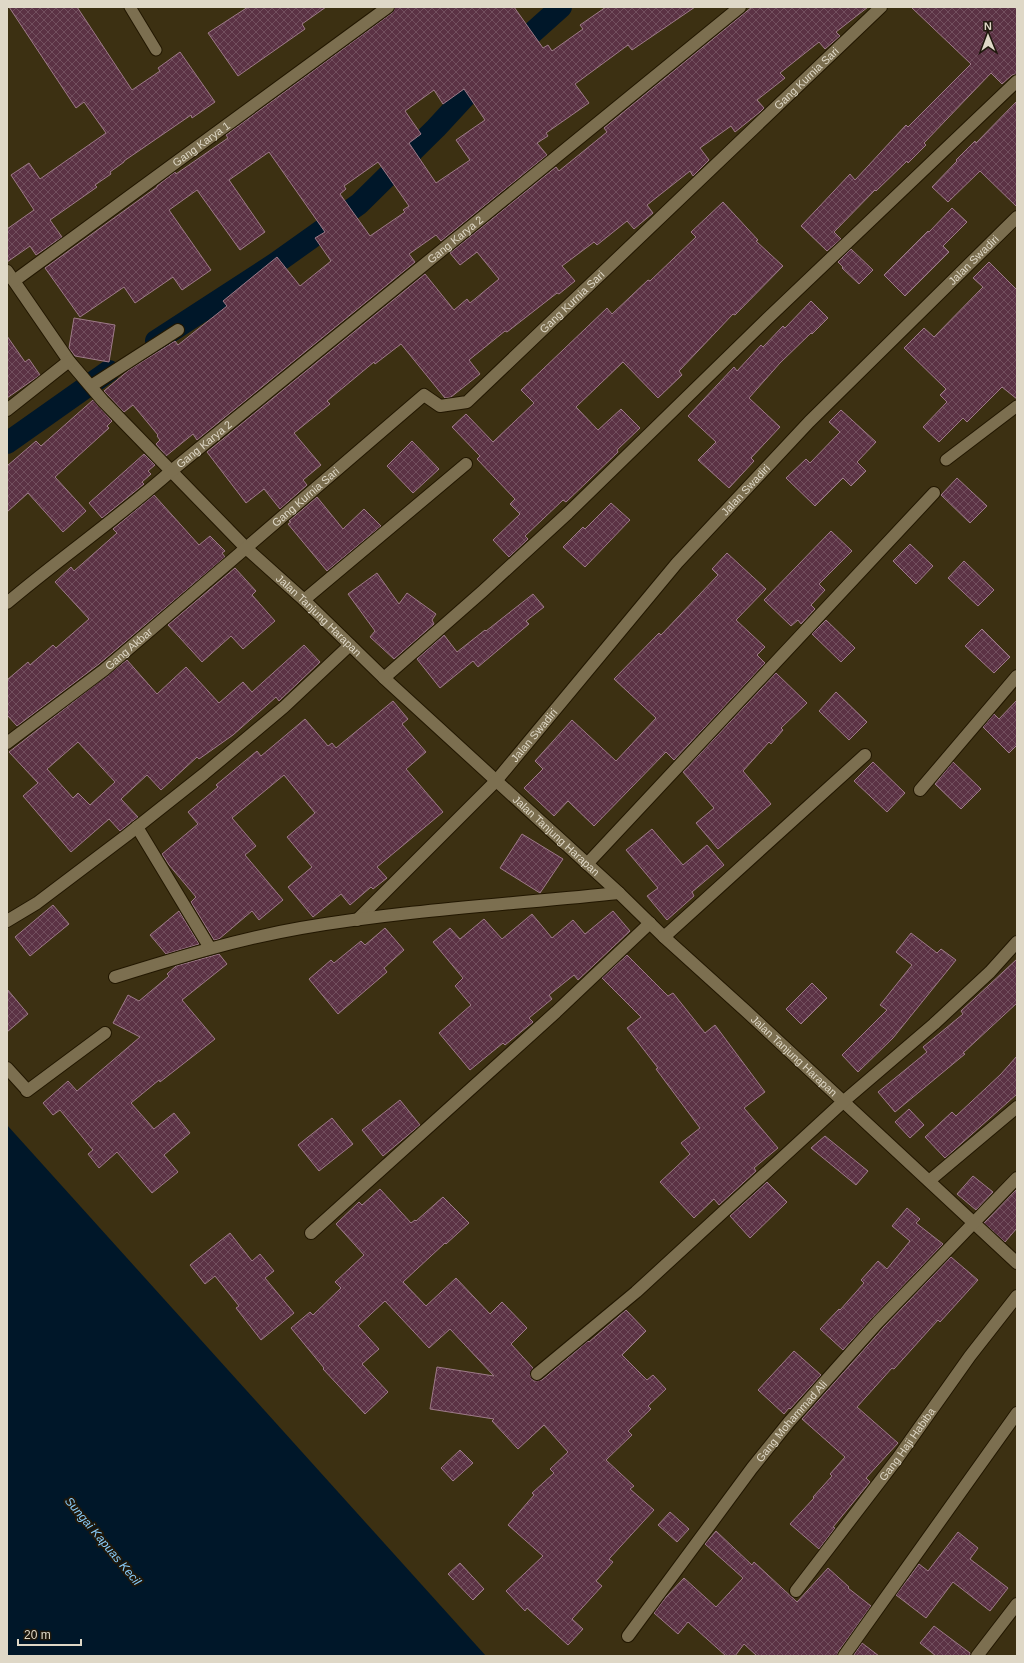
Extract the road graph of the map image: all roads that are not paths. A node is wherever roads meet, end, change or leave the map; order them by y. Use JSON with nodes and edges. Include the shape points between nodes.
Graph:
{"nodes":[{"id":1,"x":130,"y":7,"type":"edge"},
{"id":2,"x":388,"y":7,"type":"edge"},
{"id":3,"x":740,"y":7,"type":"edge"},
{"id":4,"x":881,"y":7,"type":"edge"},
{"id":5,"x":156,"y":50,"type":"dead end"},
{"id":6,"x":1017,"y":81,"type":"edge"},
{"id":7,"x":1017,"y":217,"type":"edge"},
{"id":8,"x":7,"y":271,"type":"edge"},
{"id":9,"x":14,"y":281,"type":"junction"},
{"id":10,"x":178,"y":330,"type":"dead end"},
{"id":11,"x":73,"y":366,"type":"junction"},
{"id":12,"x":91,"y":386,"type":"junction"},
{"id":13,"x":1017,"y":406,"type":"edge"},
{"id":14,"x":7,"y":410,"type":"edge"},
{"id":15,"x":946,"y":460,"type":"dead end"},
{"id":16,"x":466,"y":464,"type":"dead end"},
{"id":17,"x":170,"y":472,"type":"junction"},
{"id":18,"x":934,"y":493,"type":"dead end"},
{"id":19,"x":246,"y":548,"type":"junction"},
{"id":20,"x":304,"y":600,"type":"junction"},
{"id":21,"x":7,"y":603,"type":"edge"},
{"id":22,"x":350,"y":645,"type":"junction"},
{"id":23,"x":1017,"y":676,"type":"edge"},
{"id":24,"x":384,"y":678,"type":"junction"},
{"id":25,"x":7,"y":743,"type":"edge"},
{"id":26,"x":864,"y":755,"type":"dead end"},
{"id":27,"x":496,"y":781,"type":"junction"},
{"id":28,"x":920,"y":790,"type":"dead end"},
{"id":29,"x":137,"y":827,"type":"junction"},
{"id":30,"x":587,"y":864,"type":"junction"},
{"id":31,"x":620,"y":893,"type":"junction"},
{"id":32,"x":357,"y":920,"type":"junction"},
{"id":33,"x":7,"y":921,"type":"edge"},
{"id":34,"x":650,"y":923,"type":"junction"},
{"id":35,"x":664,"y":937,"type":"junction"},
{"id":36,"x":1017,"y":942,"type":"edge"},
{"id":37,"x":210,"y":948,"type":"junction"},
{"id":38,"x":115,"y":977,"type":"dead end"},
{"id":39,"x":105,"y":1032,"type":"dead end"},
{"id":40,"x":7,"y":1068,"type":"edge"},
{"id":41,"x":844,"y":1101,"type":"junction"},
{"id":42,"x":1017,"y":1107,"type":"edge"},
{"id":43,"x":1017,"y":1178,"type":"edge"},
{"id":44,"x":929,"y":1181,"type":"junction"},
{"id":45,"x":973,"y":1222,"type":"junction"},
{"id":46,"x":311,"y":1233,"type":"dead end"},
{"id":47,"x":1017,"y":1263,"type":"edge"},
{"id":48,"x":1017,"y":1296,"type":"edge"},
{"id":49,"x":537,"y":1374,"type":"dead end"},
{"id":50,"x":1017,"y":1413,"type":"edge"},
{"id":51,"x":796,"y":1591,"type":"dead end"},
{"id":52,"x":1017,"y":1604,"type":"edge"},
{"id":53,"x":628,"y":1636,"type":"dead end"},
{"id":54,"x":844,"y":1656,"type":"edge"},
{"id":55,"x":978,"y":1656,"type":"edge"}],
"edges":[{"from":1,"to":5,"type":"lane"},
{"from":2,"to":9,"type":"street","name":"Gang Karya 1"},
{"from":3,"to":17,"type":"street","name":"Gang Karya 2"},
{"from":4,"to":19,"type":"street","name":"Gang Kurnia Sari","via":[[467,402],[440,406],[424,395]]},
{"from":6,"to":24,"type":"street","via":[[777,309],[568,513]]},
{"from":7,"to":27,"type":"street","name":"Jalan Swadiri","via":[[815,416],[677,563]]},
{"from":8,"to":9,"type":"street","name":"Jalan Tanjung Harapan"},
{"from":9,"to":11,"type":"street","name":"Jalan Tanjung Harapan"},
{"from":10,"to":12,"type":"street"},
{"from":11,"to":12,"type":"street","name":"Jalan Tanjung Harapan"},
{"from":11,"to":14,"type":"street"},
{"from":12,"to":17,"type":"street","name":"Jalan Tanjung Harapan"},
{"from":13,"to":15,"type":"lane"},
{"from":16,"to":20,"type":"street"},
{"from":17,"to":19,"type":"street","name":"Jalan Tanjung Harapan"},
{"from":17,"to":21,"type":"street","name":"Gang Karya 2"},
{"from":18,"to":30,"type":"street"},
{"from":19,"to":20,"type":"street","name":"Jalan Tanjung Harapan"},
{"from":19,"to":25,"type":"street","name":"Gang Akbar","via":[[104,670]]},
{"from":20,"to":22,"type":"street","name":"Jalan Tanjung Harapan"},
{"from":22,"to":24,"type":"street","name":"Jalan Tanjung Harapan"},
{"from":22,"to":29,"type":"street","via":[[284,707]]},
{"from":23,"to":28,"type":"street"},
{"from":24,"to":27,"type":"street","name":"Jalan Tanjung Harapan"},
{"from":26,"to":35,"type":"street"},
{"from":27,"to":30,"type":"street","name":"Jalan Tanjung Harapan"},
{"from":27,"to":32,"type":"street","name":"Jalan Swadiri"},
{"from":29,"to":33,"type":"street","via":[[37,903]]},
{"from":29,"to":37,"type":"street"},
{"from":30,"to":31,"type":"street","name":"Jalan Tanjung Harapan"},
{"from":31,"to":32,"type":"street"},
{"from":31,"to":34,"type":"street","name":"Jalan Tanjung Harapan"},
{"from":32,"to":37,"type":"street","via":[[302,928]]},
{"from":34,"to":35,"type":"street","name":"Jalan Tanjung Harapan"},
{"from":34,"to":46,"type":"street","via":[[556,1012]]},
{"from":35,"to":41,"type":"street","name":"Jalan Tanjung Harapan"},
{"from":36,"to":41,"type":"street","via":[[990,972],[934,1024]]},
{"from":37,"to":38,"type":"street"},
{"from":39,"to":40,"type":"street","via":[[27,1090]]},
{"from":41,"to":44,"type":"street","name":"Jalan Tanjung Harapan"},
{"from":41,"to":49,"type":"street","via":[[636,1292]]},
{"from":42,"to":44,"type":"street"},
{"from":43,"to":45,"type":"street","name":"Gang Mohammad Ali"},
{"from":44,"to":45,"type":"street","name":"Jalan Tanjung Harapan"},
{"from":45,"to":47,"type":"street","name":"Jalan Tanjung Harapan"},
{"from":45,"to":53,"type":"street","name":"Gang Mohammad Ali","via":[[878,1322],[789,1422]]},
{"from":48,"to":51,"type":"street","name":"Gang Haji Habiba"},
{"from":50,"to":54,"type":"street"},
{"from":52,"to":55,"type":"street"}]}
